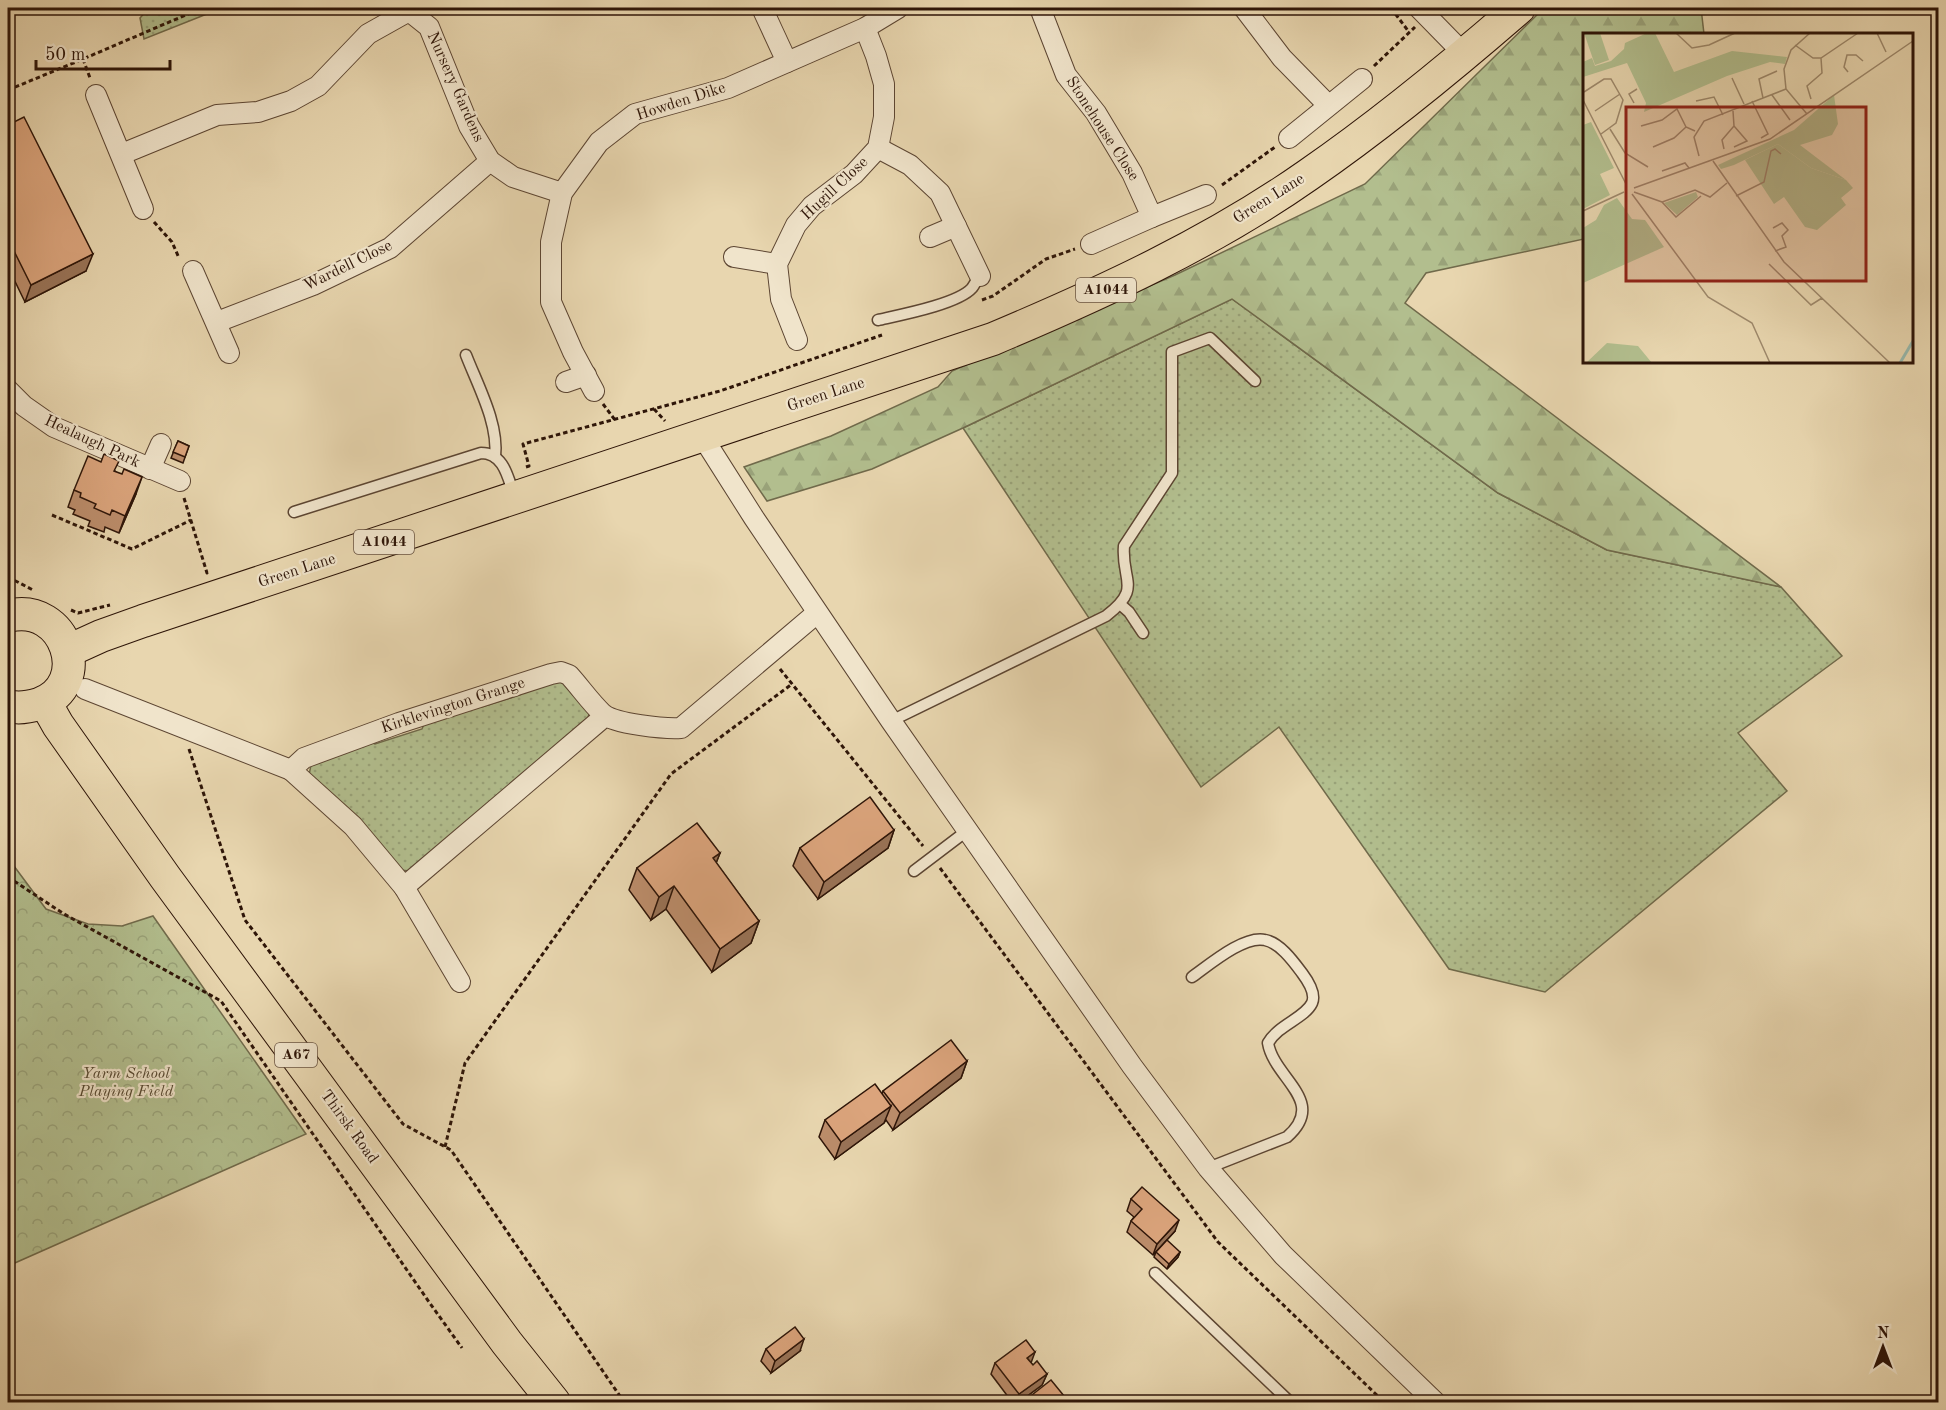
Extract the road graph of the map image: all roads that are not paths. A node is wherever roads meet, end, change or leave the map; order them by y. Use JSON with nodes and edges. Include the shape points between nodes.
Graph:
{"nodes":[{"id":1,"x":762,"y":8,"type":"edge"},
{"id":2,"x":898,"y":8,"type":"edge"},
{"id":3,"x":1040,"y":8,"type":"edge"},
{"id":4,"x":1244,"y":8,"type":"edge"},
{"id":5,"x":1519,"y":8,"type":"edge"},
{"id":6,"x":409,"y":9,"type":"edge"},
{"id":7,"x":1422,"y":11,"type":"edge"},
{"id":8,"x":865,"y":28,"type":"junction"},
{"id":9,"x":1465,"y":55,"type":"junction"},
{"id":10,"x":787,"y":62,"type":"junction"},
{"id":11,"x":1362,"y":79,"type":"road end"},
{"id":12,"x":96,"y":95,"type":"dead end"},
{"id":13,"x":1328,"y":105,"type":"junction"},
{"id":14,"x":1289,"y":138,"type":"road end"},
{"id":15,"x":878,"y":148,"type":"junction"},
{"id":16,"x":122,"y":154,"type":"junction"},
{"id":17,"x":490,"y":161,"type":"junction"},
{"id":18,"x":562,"y":193,"type":"junction"},
{"id":19,"x":1206,"y":195,"type":"road end"},
{"id":20,"x":143,"y":209,"type":"road end"},
{"id":21,"x":1152,"y":216,"type":"junction"},
{"id":22,"x":956,"y":226,"type":"junction"},
{"id":23,"x":930,"y":237,"type":"dead end"},
{"id":24,"x":1091,"y":244,"type":"road end"},
{"id":25,"x":734,"y":257,"type":"dead end"},
{"id":26,"x":777,"y":264,"type":"junction"},
{"id":27,"x":193,"y":271,"type":"road end"},
{"id":28,"x":980,"y":276,"type":"joint"},
{"id":29,"x":878,"y":320,"type":"dead end"},
{"id":30,"x":217,"y":322,"type":"junction"},
{"id":31,"x":797,"y":340,"type":"dead end"},
{"id":32,"x":229,"y":353,"type":"dead end"},
{"id":33,"x":466,"y":355,"type":"dead end"},
{"id":34,"x":1255,"y":381,"type":"dead end"},
{"id":35,"x":566,"y":382,"type":"dead end"},
{"id":36,"x":8,"y":390,"type":"edge"},
{"id":37,"x":702,"y":436,"type":"junction"},
{"id":38,"x":161,"y":444,"type":"dead end"},
{"id":39,"x":495,"y":457,"type":"junction"},
{"id":40,"x":150,"y":469,"type":"junction"},
{"id":41,"x":180,"y":482,"type":"road end"},
{"id":42,"x":511,"y":486,"type":"junction"},
{"id":43,"x":294,"y":512,"type":"dead end"},
{"id":44,"x":1121,"y":605,"type":"junction"},
{"id":45,"x":817,"y":613,"type":"junction"},
{"id":46,"x":8,"y":616,"type":"edge"},
{"id":47,"x":1143,"y":633,"type":"dead end"},
{"id":48,"x":68,"y":651,"type":"junction"},
{"id":49,"x":85,"y":689,"type":"dead end"},
{"id":50,"x":45,"y":702,"type":"junction"},
{"id":51,"x":8,"y":706,"type":"edge"},
{"id":52,"x":605,"y":716,"type":"junction"},
{"id":53,"x":891,"y":721,"type":"junction"},
{"id":54,"x":291,"y":771,"type":"junction"},
{"id":55,"x":968,"y":830,"type":"junction"},
{"id":56,"x":914,"y":871,"type":"dead end"},
{"id":57,"x":404,"y":887,"type":"junction"},
{"id":58,"x":1192,"y":977,"type":"dead end"},
{"id":59,"x":460,"y":982,"type":"dead end"},
{"id":60,"x":1208,"y":1168,"type":"junction"},
{"id":61,"x":1155,"y":1274,"type":"dead end"},
{"id":62,"x":554,"y":1402,"type":"edge"},
{"id":63,"x":1290,"y":1402,"type":"edge"},
{"id":64,"x":1435,"y":1402,"type":"edge"}],
"edges":[{"from":1,"to":10,"type":"street"},
{"from":2,"to":8,"type":"street","name":"Howden Dike"},
{"from":3,"to":21,"type":"street","name":"Stonehouse Close","via":[[1066,75],[1132,173]]},
{"from":4,"to":13,"type":"street","via":[[1282,58]]},
{"from":5,"to":9,"type":"main road","name":"Green Lane","number":"A1044"},
{"from":6,"to":16,"type":"street","name":"Nursery Gardens","via":[[368,34],[318,86],[291,102],[258,112],[217,116]]},
{"from":6,"to":17,"type":"street","name":"Nursery Gardens","via":[[429,27],[469,126]]},
{"from":7,"to":9,"type":"street"},
{"from":8,"to":10,"type":"street","name":"Howden Dike"},
{"from":8,"to":15,"type":"street","name":"Hugill Close","via":[[884,84],[884,117]]},
{"from":9,"to":37,"type":"main road","name":"Green Lane","number":"A1044","via":[[1307,176],[1168,259],[1079,303],[993,339]]},
{"from":10,"to":18,"type":"street","name":"Howden Dike","via":[[728,88],[635,114],[599,142]]},
{"from":11,"to":13,"type":"street"},
{"from":12,"to":16,"type":"street"},
{"from":13,"to":14,"type":"street"},
{"from":15,"to":22,"type":"street","name":"Hugill Close","via":[[910,165],[940,193]]},
{"from":15,"to":26,"type":"street","name":"Hugill Close","via":[[854,174],[812,206],[796,225]]},
{"from":16,"to":20,"type":"street"},
{"from":17,"to":18,"type":"street","name":"Nursery Gardens","via":[[513,177]]},
{"from":17,"to":30,"type":"street","name":"Wardell Close","via":[[390,248],[313,285]]},
{"from":18,"to":35,"type":"street","name":"Howden Dike","via":[[551,242],[551,302],[590,383]]},
{"from":19,"to":21,"type":"street"},
{"from":21,"to":24,"type":"street"},
{"from":22,"to":23,"type":"street"},
{"from":22,"to":28,"type":"street","name":"Hugill Close"},
{"from":25,"to":26,"type":"street"},
{"from":26,"to":31,"type":"street","via":[[781,299]]},
{"from":27,"to":30,"type":"street"},
{"from":28,"to":29,"type":"lane","via":[[962,296]]},
{"from":30,"to":32,"type":"street"},
{"from":33,"to":39,"type":"lane","via":[[492,421]]},
{"from":34,"to":44,"type":"lane","via":[[1210,338],[1172,351],[1172,473],[1124,546],[1128,580]]},
{"from":36,"to":40,"type":"street","name":"Healaugh Park","via":[[54,427]]},
{"from":37,"to":42,"type":"main road","name":"Green Lane","number":"A1044"},
{"from":37,"to":45,"type":"street"},
{"from":38,"to":40,"type":"street","name":"Healaugh Park"},
{"from":39,"to":42,"type":"lane"},
{"from":39,"to":43,"type":"lane","via":[[487,453],[474,455]]},
{"from":40,"to":41,"type":"street","name":"Healaugh Park"},
{"from":42,"to":48,"type":"main road","name":"Green Lane","number":"A1044"},
{"from":44,"to":47,"type":"lane"},
{"from":44,"to":53,"type":"lane","via":[[1106,616]]},
{"from":45,"to":52,"type":"street","via":[[681,728],[648,727]]},
{"from":45,"to":53,"type":"street"},
{"from":46,"to":48,"type":"main road","via":[[35,615],[50,623],[62,636]]},
{"from":48,"to":50,"type":"main road","via":[[63,682]]},
{"from":49,"to":54,"type":"street"},
{"from":50,"to":51,"type":"main road","via":[[28,708]]},
{"from":50,"to":62,"type":"main road","name":"Thirsk Road","number":"A67","via":[[165,877]]},
{"from":52,"to":54,"type":"street","name":"Kirklevington Grange","via":[[569,675],[561,672],[399,723],[304,758]]},
{"from":52,"to":57,"type":"street"},
{"from":53,"to":55,"type":"street"},
{"from":54,"to":57,"type":"street","via":[[353,826]]},
{"from":55,"to":56,"type":"lane"},
{"from":55,"to":60,"type":"street"},
{"from":57,"to":59,"type":"street"},
{"from":58,"to":60,"type":"lane","via":[[1252,939],[1266,940],[1283,950],[1299,969],[1314,997],[1311,1005],[1273,1034],[1268,1043],[1270,1055],[1301,1102],[1303,1117],[1297,1128],[1287,1137]]},
{"from":60,"to":64,"type":"street","via":[[1283,1255]]},
{"from":61,"to":63,"type":"lane"}]}
